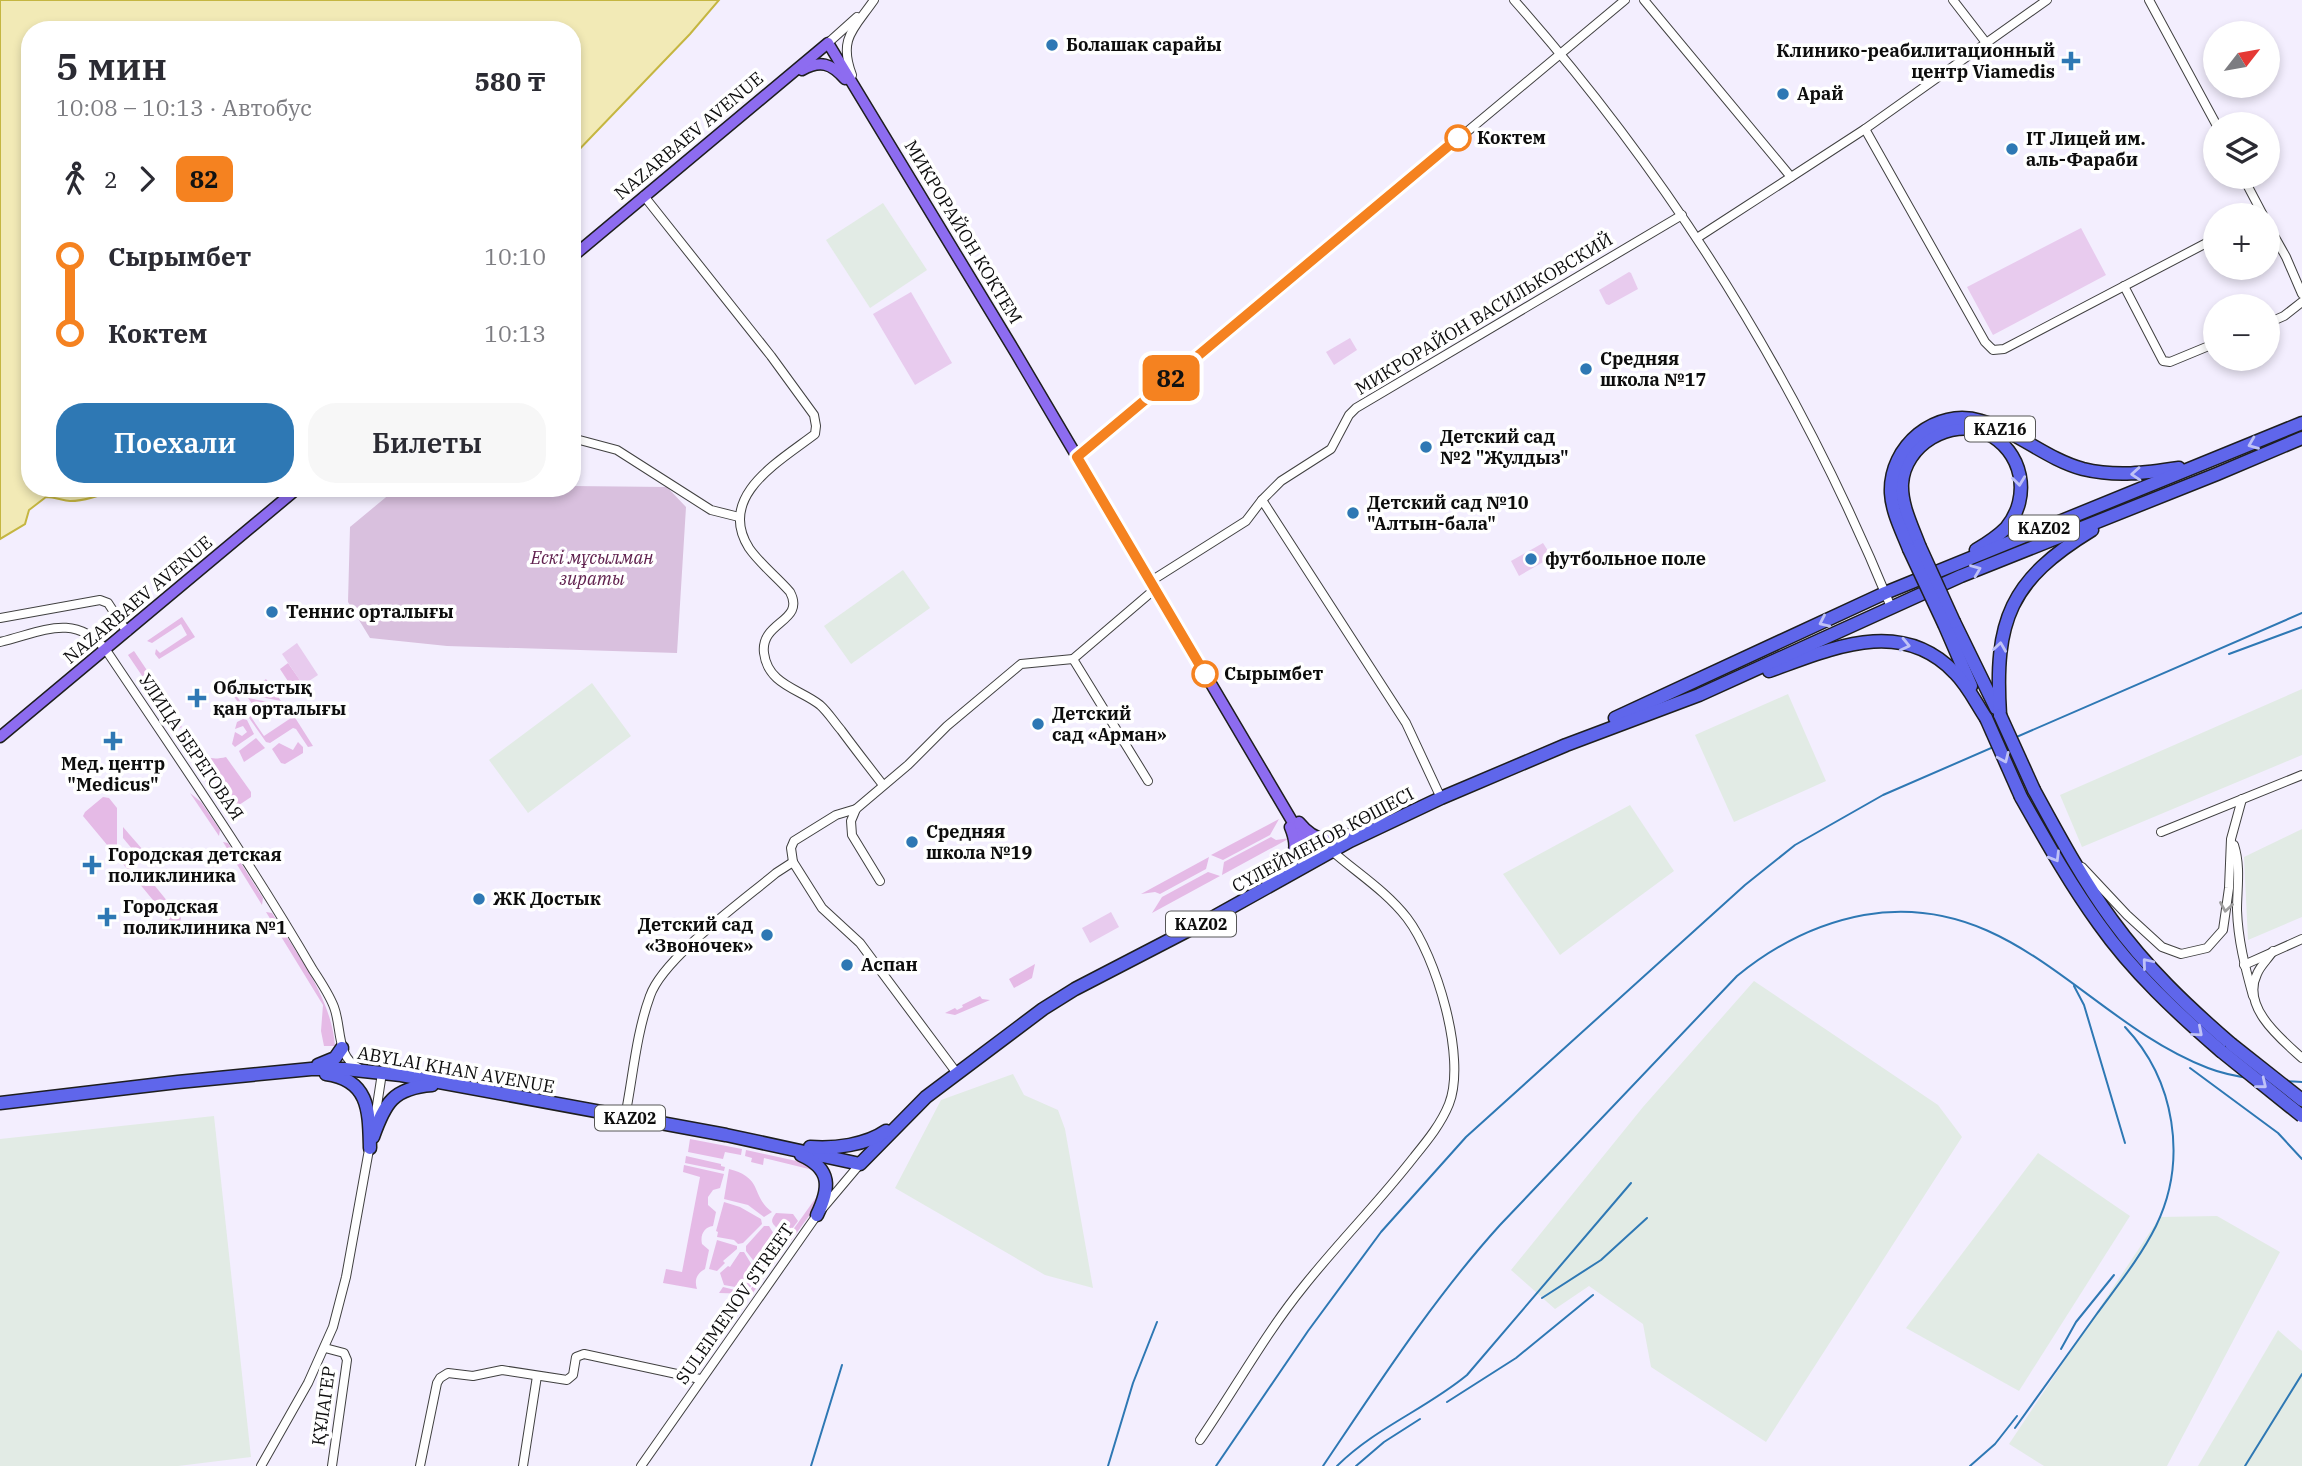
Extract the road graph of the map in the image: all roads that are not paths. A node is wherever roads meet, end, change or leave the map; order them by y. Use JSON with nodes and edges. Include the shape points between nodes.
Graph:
{"nodes":[{"id":1,"x":874,"y":0,"type":"edge"},
{"id":2,"x":1514,"y":0,"type":"edge"},
{"id":3,"x":1625,"y":0,"type":"edge"},
{"id":4,"x":1644,"y":0,"type":"edge"},
{"id":5,"x":1953,"y":0,"type":"edge"},
{"id":6,"x":2047,"y":0,"type":"edge"},
{"id":7,"x":2149,"y":0,"type":"edge"},
{"id":8,"x":828,"y":43,"type":"junction"},
{"id":9,"x":1987,"y":44,"type":"junction"},
{"id":10,"x":1561,"y":53,"type":"junction"},
{"id":11,"x":784,"y":80,"type":"junction"},
{"id":12,"x":859,"y":95,"type":"junction"},
{"id":13,"x":2210,"y":112,"type":"edge"},
{"id":14,"x":1866,"y":129,"type":"junction"},
{"id":15,"x":1791,"y":177,"type":"junction"},
{"id":16,"x":645,"y":196,"type":"junction"},
{"id":17,"x":1682,"y":215,"type":"junction"},
{"id":18,"x":1697,"y":238,"type":"junction"},
{"id":19,"x":2203,"y":245,"type":"edge"},
{"id":20,"x":2280,"y":246,"type":"edge"},
{"id":21,"x":581,"y":249,"type":"edge"},
{"id":22,"x":2124,"y":286,"type":"junction"},
{"id":23,"x":2302,"y":294,"type":"edge"},
{"id":24,"x":2302,"y":302,"type":"edge"},
{"id":25,"x":2280,"y":318,"type":"edge"},
{"id":26,"x":2203,"y":348,"type":"edge"},
{"id":27,"x":2302,"y":423,"type":"edge"},
{"id":28,"x":2302,"y":438,"type":"edge"},
{"id":29,"x":581,"y":441,"type":"edge"},
{"id":30,"x":1077,"y":457,"type":"junction"},
{"id":31,"x":2203,"y":463,"type":"junction"},
{"id":32,"x":287,"y":497,"type":"edge"},
{"id":33,"x":1262,"y":500,"type":"junction"},
{"id":34,"x":2121,"y":512,"type":"junction"},
{"id":35,"x":739,"y":517,"type":"junction"},
{"id":36,"x":1914,"y":547,"type":"junction"},
{"id":37,"x":1944,"y":569,"type":"junction"},
{"id":38,"x":1153,"y":585,"type":"junction"},
{"id":39,"x":1885,"y":593,"type":"junction"},
{"id":40,"x":1891,"y":607,"type":"junction"},
{"id":41,"x":0,"y":618,"type":"edge"},
{"id":42,"x":1950,"y":624,"type":"junction"},
{"id":43,"x":127,"y":632,"type":"junction"},
{"id":44,"x":0,"y":642,"type":"edge"},
{"id":45,"x":106,"y":650,"type":"junction"},
{"id":46,"x":1073,"y":659,"type":"junction"},
{"id":47,"x":1699,"y":695,"type":"junction"},
{"id":48,"x":2000,"y":715,"type":"junction"},
{"id":49,"x":1986,"y":718,"type":"junction"},
{"id":50,"x":1605,"y":727,"type":"junction"},
{"id":51,"x":0,"y":737,"type":"edge"},
{"id":52,"x":2302,"y":775,"type":"edge"},
{"id":53,"x":1147,"y":781,"type":"dead end"},
{"id":54,"x":883,"y":785,"type":"junction"},
{"id":55,"x":1277,"y":796,"type":"junction"},
{"id":56,"x":1441,"y":798,"type":"junction"},
{"id":57,"x":2242,"y":799,"type":"junction"},
{"id":58,"x":856,"y":809,"type":"junction"},
{"id":59,"x":1394,"y":821,"type":"junction"},
{"id":60,"x":2161,"y":832,"type":"dead end"},
{"id":61,"x":2231,"y":839,"type":"junction"},
{"id":62,"x":1332,"y":851,"type":"junction"},
{"id":63,"x":2068,"y":852,"type":"junction"},
{"id":64,"x":1315,"y":860,"type":"junction"},
{"id":65,"x":793,"y":862,"type":"junction"},
{"id":66,"x":880,"y":881,"type":"dead end"},
{"id":67,"x":1255,"y":894,"type":"junction"},
{"id":68,"x":2302,"y":939,"type":"edge"},
{"id":69,"x":2273,"y":951,"type":"junction"},
{"id":70,"x":2244,"y":965,"type":"junction"},
{"id":71,"x":2253,"y":996,"type":"junction"},
{"id":72,"x":2226,"y":1047,"type":"junction"},
{"id":73,"x":342,"y":1048,"type":"junction"},
{"id":74,"x":2302,"y":1058,"type":"edge"},
{"id":75,"x":298,"y":1070,"type":"junction"},
{"id":76,"x":365,"y":1071,"type":"junction"},
{"id":77,"x":957,"y":1072,"type":"junction"},
{"id":78,"x":381,"y":1079,"type":"junction"},
{"id":79,"x":454,"y":1085,"type":"junction"},
{"id":80,"x":2302,"y":1100,"type":"edge"},
{"id":81,"x":0,"y":1103,"type":"edge"},
{"id":82,"x":916,"y":1107,"type":"junction"},
{"id":83,"x":2302,"y":1116,"type":"edge"},
{"id":84,"x":625,"y":1117,"type":"junction"},
{"id":85,"x":774,"y":1145,"type":"junction"},
{"id":86,"x":370,"y":1148,"type":"junction"},
{"id":87,"x":860,"y":1164,"type":"junction"},
{"id":88,"x":817,"y":1215,"type":"junction"},
{"id":89,"x":325,"y":1348,"type":"junction"},
{"id":90,"x":537,"y":1376,"type":"junction"},
{"id":91,"x":700,"y":1379,"type":"junction"},
{"id":92,"x":1200,"y":1440,"type":"dead end"},
{"id":93,"x":261,"y":1466,"type":"edge"},
{"id":94,"x":332,"y":1466,"type":"edge"},
{"id":95,"x":420,"y":1466,"type":"edge"},
{"id":96,"x":523,"y":1466,"type":"edge"},
{"id":97,"x":641,"y":1466,"type":"edge"}],
"edges":[{"from":1,"to":8,"type":"street"},
{"from":1,"to":12,"type":"street","via":[[845,46]]},
{"from":2,"to":10,"type":"street"},
{"from":3,"to":10,"type":"street"},
{"from":4,"to":15,"type":"street"},
{"from":5,"to":9,"type":"street"},
{"from":6,"to":9,"type":"street"},
{"from":7,"to":13,"type":"street"},
{"from":8,"to":11,"type":"main road","name":"NAZARBAEV AVENUE"},
{"from":8,"to":12,"type":"main road","name":"МИКРОРАЙОН КОКТЕМ"},
{"from":9,"to":14,"type":"street"},
{"from":10,"to":17,"type":"street"},
{"from":10,"to":30,"type":"street"},
{"from":11,"to":12,"type":"main road","via":[[824,63]]},
{"from":11,"to":16,"type":"main road","name":"NAZARBAEV AVENUE"},
{"from":12,"to":30,"type":"main road","name":"МИКРОРАЙОН КОКТЕМ"},
{"from":14,"to":15,"type":"street"},
{"from":14,"to":22,"type":"street","via":[[1990,349],[2004,349]]},
{"from":15,"to":18,"type":"street"},
{"from":16,"to":21,"type":"main road","name":"NAZARBAEV AVENUE"},
{"from":16,"to":35,"type":"street","via":[[814,415],[815,433],[760,477]]},
{"from":17,"to":18,"type":"street"},
{"from":17,"to":33,"type":"street","name":"МИКРОРАЙОН ВАСИЛЬКОВСКИЙ","via":[[1356,408],[1331,450],[1289,476]]},
{"from":18,"to":39,"type":"street","via":[[1799,410]]},
{"from":19,"to":22,"type":"street"},
{"from":20,"to":23,"type":"street"},
{"from":22,"to":26,"type":"street","via":[[2163,361]]},
{"from":24,"to":25,"type":"street"},
{"from":27,"to":31,"type":"highway","number":"KАZ02","one_way":true},
{"from":28,"to":34,"type":"highway","number":"KАZ02"},
{"from":29,"to":35,"type":"street","via":[[626,454],[711,510]]},
{"from":30,"to":38,"type":"main road","name":"МИКРОРАЙОН КОКТЕМ"},
{"from":31,"to":36,"type":"highway","number":"KAZ16","one_way":true,"via":[[2144,474],[2099,472],[2066,463],[1986,422],[1941,421],[1909,443],[1893,472],[1892,500]]},
{"from":31,"to":37,"type":"highway","number":"KАZ02"},
{"from":32,"to":43,"type":"main road","name":"NAZARBAEV AVENUE"},
{"from":33,"to":38,"type":"street","name":"МИКРОРАЙОН ВАСИЛЬКОВСКИЙ","via":[[1246,521]]},
{"from":33,"to":56,"type":"street","via":[[1406,723]]},
{"from":40,"to":34,"type":"highway","number":"KАZ02","one_way":true},
{"from":48,"to":34,"type":"highway","number":"KAZ16","one_way":true,"via":[[2000,642],[2020,590],[2062,549]]},
{"from":35,"to":54,"type":"street","via":[[749,547],[794,599],[791,613],[765,638],[765,660],[785,686],[824,709]]},
{"from":36,"to":37,"type":"highway","number":"KAZ16","one_way":true,"via":[[1902,490],[1903,475],[1913,455],[1930,439],[1957,429],[1979,430],[1999,441],[2020,474],[2018,507],[1998,535]]},
{"from":36,"to":42,"type":"highway","number":"KAZ16","bridge":true},
{"from":37,"to":39,"type":"highway","number":"KАZ02"},
{"from":38,"to":46,"type":"street","name":"МИКРОРАЙОН ВАСИЛЬКОВСКИЙ"},
{"from":38,"to":55,"type":"main road","name":"МИКРОРАЙОН КОКТЕМ"},
{"from":39,"to":40,"type":"street"},
{"from":39,"to":50,"type":"highway","number":"KАZ02","one_way":true},
{"from":40,"to":47,"type":"highway","number":"KАZ02"},
{"from":41,"to":43,"type":"street","via":[[100,600],[108,603]]},
{"from":42,"to":48,"type":"highway","number":"KAZ16"},
{"from":42,"to":49,"type":"highway","number":"KAZ16"},
{"from":43,"to":45,"type":"main road","name":"NAZARBAEV AVENUE"},
{"from":44,"to":45,"type":"street","name":"УЛИЦА БЕРЕГОВАЯ","via":[[73,627],[96,638]]},
{"from":45,"to":51,"type":"main road","name":"NAZARBAEV AVENUE"},
{"from":45,"to":73,"type":"street","name":"УЛИЦА БЕРЕГОВАЯ","via":[[235,842],[316,975],[334,1008]]},
{"from":46,"to":53,"type":"street"},
{"from":46,"to":54,"type":"street","via":[[1021,664]]},
{"from":47,"to":49,"type":"highway","number":"KAZ16","one_way":true,"via":[[1835,648],[1889,641],[1918,648],[1940,660],[1957,675]]},
{"from":47,"to":50,"type":"highway","number":"KАZ02"},
{"from":48,"to":63,"type":"highway","number":"KAZ16","bridge":true},
{"from":49,"to":72,"type":"highway","number":"KAZ16","one_way":true,"bridge":true,"via":[[2021,797],[2101,926],[2183,1018]]},
{"from":50,"to":56,"type":"highway","name":"СҮЛЕЙМЕНОВ КӨШЕСІ","number":"KАZ02"},
{"from":52,"to":57,"type":"street"},
{"from":54,"to":58,"type":"street"},
{"from":55,"to":59,"type":"main road","via":[[1316,839]]},
{"from":55,"to":64,"type":"main road"},
{"from":55,"to":67,"type":"main road","via":[[1296,851],[1289,864]]},
{"from":56,"to":59,"type":"highway","name":"СҮЛЕЙМЕНОВ КӨШЕСІ","number":"KАZ02"},
{"from":57,"to":60,"type":"street"},
{"from":57,"to":61,"type":"street"},
{"from":58,"to":65,"type":"street","via":[[836,815],[794,841]]},
{"from":58,"to":66,"type":"street","via":[[852,835]]},
{"from":59,"to":62,"type":"highway","name":"СҮЛЕЙМЕНОВ КӨШЕСІ","number":"KАZ02"},
{"from":61,"to":63,"type":"street","one_way":true,"via":[[2222,930],[2207,948],[2181,954],[2162,947]]},
{"from":61,"to":70,"type":"street","via":[[2239,876],[2239,944]]},
{"from":62,"to":64,"type":"highway","name":"СҮЛЕЙМЕНОВ КӨШЕСІ","number":"KАZ02"},
{"from":62,"to":92,"type":"street","via":[[1383,892],[1417,934],[1439,986],[1451,1032],[1452,1093],[1430,1136],[1304,1286]]},
{"from":72,"to":63,"type":"highway","number":"KAZ16","one_way":true,"via":[[2111,920]]},
{"from":64,"to":67,"type":"highway","name":"СҮЛЕЙМЕНОВ КӨШЕСІ","number":"KАZ02"},
{"from":65,"to":77,"type":"street","via":[[822,908],[860,943]]},
{"from":65,"to":84,"type":"street","via":[[680,954],[657,982],[650,994]]},
{"from":67,"to":77,"type":"highway","name":"СҮЛЕЙМЕНОВ КӨШЕСІ","number":"KАZ02","via":[[1075,989]]},
{"from":68,"to":69,"type":"street"},
{"from":69,"to":70,"type":"street"},
{"from":69,"to":71,"type":"street","via":[[2256,976]]},
{"from":70,"to":71,"type":"street"},
{"from":71,"to":74,"type":"street","via":[[2277,1036]]},
{"from":72,"to":80,"type":"highway","number":"KAZ16","bridge":true},
{"from":72,"to":83,"type":"highway","number":"KAZ16","one_way":true,"bridge":true},
{"from":73,"to":75,"type":"highway","via":[[331,1060]]},
{"from":73,"to":76,"type":"street","via":[[350,1063]]},
{"from":75,"to":76,"type":"highway","name":"ABYLAI KHAN AVENUE","number":"KАZ02"},
{"from":75,"to":81,"type":"highway","name":"ABYLAI KHAN AVENUE","number":"KАZ02"},
{"from":75,"to":86,"type":"highway","via":[[339,1076],[357,1089],[368,1109]]},
{"from":76,"to":78,"type":"highway","name":"ABYLAI KHAN AVENUE","number":"KАZ02"},
{"from":77,"to":82,"type":"highway","name":"СҮЛЕЙМЕНОВ КӨШЕСІ","number":"KАZ02"},
{"from":78,"to":79,"type":"highway","name":"ABYLAI KHAN AVENUE","number":"KАZ02"},
{"from":78,"to":86,"type":"street"},
{"from":79,"to":84,"type":"highway","name":"ABYLAI KHAN AVENUE","number":"KАZ02"},
{"from":79,"to":86,"type":"highway","via":[[421,1086],[396,1095],[383,1109]]},
{"from":82,"to":85,"type":"highway","number":"KАZ02","via":[[883,1133],[860,1142],[825,1147]]},
{"from":82,"to":87,"type":"highway","name":"СҮЛЕЙМЕНОВ КӨШЕСІ","number":"KАZ02"},
{"from":84,"to":85,"type":"highway","name":"ABYLAI KHAN AVENUE","number":"KАZ02"},
{"from":85,"to":87,"type":"highway","name":"ABYLAI KHAN AVENUE","number":"KАZ02"},
{"from":85,"to":88,"type":"highway","via":[[808,1158],[823,1172],[827,1191]]},
{"from":86,"to":89,"type":"street","via":[[346,1277]]},
{"from":87,"to":88,"type":"street","name":"SULEIMENOV STREET"},
{"from":88,"to":91,"type":"street","name":"SULEIMENOV STREET"},
{"from":89,"to":93,"type":"street"},
{"from":89,"to":94,"type":"street","name":"ҚҰЛАГЕР","via":[[342,1352],[347,1360]]},
{"from":90,"to":91,"type":"street","via":[[567,1380],[573,1375],[576,1357],[584,1354]]},
{"from":90,"to":95,"type":"street","via":[[502,1370],[472,1377],[448,1373],[440,1378]]},
{"from":90,"to":96,"type":"street"},
{"from":91,"to":97,"type":"street","name":"SULEIMENOV STREET"}]}
